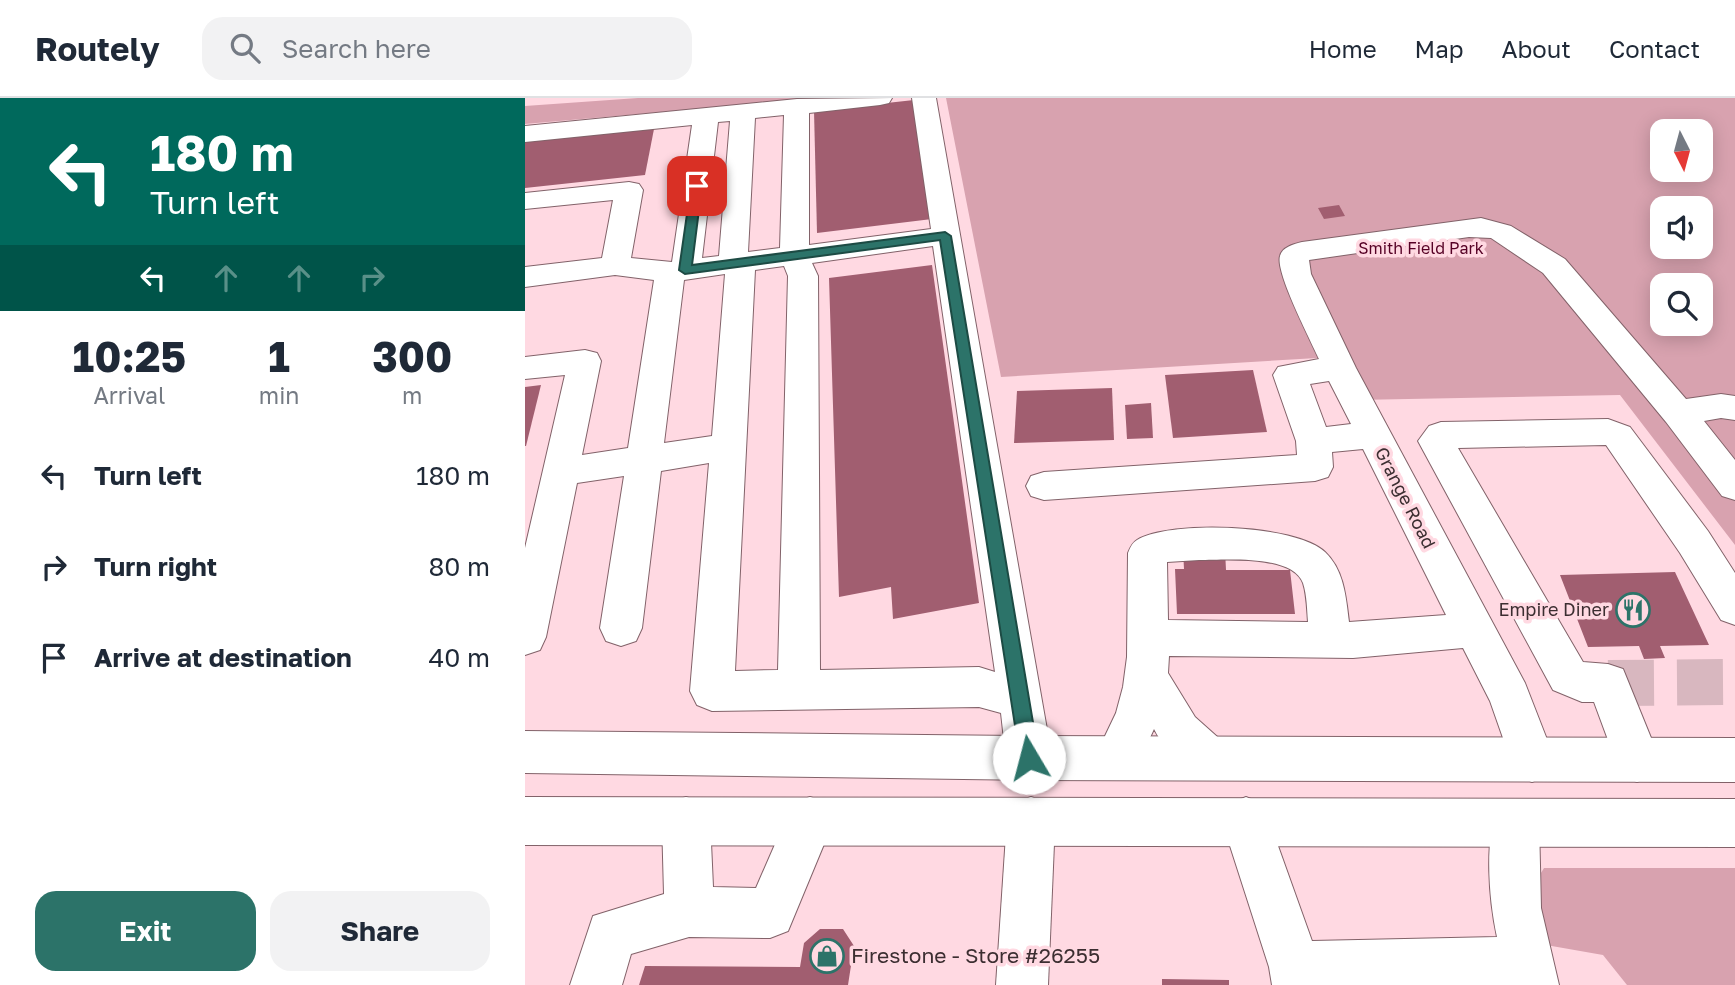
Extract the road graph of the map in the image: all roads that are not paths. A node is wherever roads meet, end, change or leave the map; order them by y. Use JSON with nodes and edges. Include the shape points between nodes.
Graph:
{"nodes":[{"id":1,"x":880,"y":98,"type":"edge"},
{"id":2,"x":924,"y":98,"type":"edge"},
{"id":3,"x":797,"y":106,"type":"junction"},
{"id":4,"x":743,"y":112,"type":"junction"},
{"id":5,"x":706,"y":116,"type":"junction"},
{"id":6,"x":525,"y":134,"type":"edge"},
{"id":7,"x":525,"y":201,"type":"edge"},
{"id":8,"x":945,"y":236,"type":"junction"},
{"id":9,"x":794,"y":256,"type":"junction"},
{"id":10,"x":737,"y":263,"type":"junction"},
{"id":11,"x":615,"y":266,"type":"junction"},
{"id":12,"x":678,"y":271,"type":"junction"},
{"id":13,"x":525,"y":277,"type":"edge"},
{"id":14,"x":525,"y":368,"type":"edge"},
{"id":15,"x":1339,"y":368,"type":"junction"},
{"id":16,"x":1735,"y":408,"type":"edge"},
{"id":17,"x":1678,"y":413,"type":"junction"},
{"id":18,"x":1373,"y":435,"type":"junction"},
{"id":19,"x":1314,"y":441,"type":"junction"},
{"id":20,"x":730,"y":447,"type":"junction"},
{"id":21,"x":644,"y":460,"type":"junction"},
{"id":22,"x":561,"y":472,"type":"junction"},
{"id":23,"x":1044,"y":486,"type":"dead end"},
{"id":24,"x":1735,"y":486,"type":"edge"},
{"id":25,"x":535,"y":545,"type":"edge"},
{"id":26,"x":1502,"y":561,"type":"junction"},
{"id":27,"x":1444,"y":572,"type":"junction"},
{"id":28,"x":1735,"y":608,"type":"edge"},
{"id":29,"x":621,"y":628,"type":"dead end"},
{"id":30,"x":1473,"y":629,"type":"junction"},
{"id":31,"x":525,"y":637,"type":"edge"},
{"id":32,"x":1331,"y":639,"type":"junction"},
{"id":33,"x":1148,"y":658,"type":"junction"},
{"id":34,"x":799,"y":690,"type":"junction"},
{"id":35,"x":1021,"y":700,"type":"junction"},
{"id":36,"x":525,"y":752,"type":"edge"},
{"id":37,"x":1118,"y":757,"type":"junction"},
{"id":38,"x":1207,"y":757,"type":"junction"},
{"id":39,"x":1029,"y":758,"type":"junction"},
{"id":40,"x":1532,"y":760,"type":"junction"},
{"id":41,"x":1637,"y":760,"type":"junction"},
{"id":42,"x":1735,"y":760,"type":"edge"},
{"id":43,"x":686,"y":820,"type":"junction"},
{"id":44,"x":810,"y":820,"type":"junction"},
{"id":45,"x":1031,"y":820,"type":"junction"},
{"id":46,"x":525,"y":821,"type":"edge"},
{"id":47,"x":1246,"y":821,"type":"junction"},
{"id":48,"x":1515,"y":823,"type":"junction"},
{"id":49,"x":1735,"y":823,"type":"edge"},
{"id":50,"x":689,"y":912,"type":"junction"},
{"id":51,"x":1530,"y":973,"type":"edge"},
{"id":52,"x":1297,"y":976,"type":"edge"},
{"id":53,"x":596,"y":985,"type":"edge"},
{"id":54,"x":1022,"y":985,"type":"edge"}],
"edges":[{"from":1,"to":3,"type":"main road"},
{"from":2,"to":8,"type":"main road"},
{"from":3,"to":4,"type":"main road"},
{"from":3,"to":9,"type":"main road"},
{"from":4,"to":5,"type":"main road"},
{"from":4,"to":10,"type":"main road"},
{"from":5,"to":6,"type":"main road"},
{"from":5,"to":12,"type":"main road"},
{"from":7,"to":11,"type":"main road","via":[[629,190]]},
{"from":8,"to":9,"type":"main road"},
{"from":8,"to":35,"type":"main road"},
{"from":9,"to":10,"type":"main road"},
{"from":9,"to":34,"type":"main road","via":[[803,276]]},
{"from":10,"to":12,"type":"main road"},
{"from":10,"to":20,"type":"main road"},
{"from":11,"to":12,"type":"main road"},
{"from":11,"to":13,"type":"main road"},
{"from":12,"to":21,"type":"main road"},
{"from":14,"to":22,"type":"main road","via":[[585,360]]},
{"from":15,"to":17,"type":"main road","name":"Grange Road","via":[[1293,265],[1294,257],[1302,251],[1481,227],[1501,232],[1554,266]]},
{"from":15,"to":18,"type":"main road","name":"Grange Road"},
{"from":15,"to":19,"type":"main road","via":[[1290,375]]},
{"from":16,"to":17,"type":"main road"},
{"from":17,"to":24,"type":"main road"},
{"from":18,"to":19,"type":"main road"},
{"from":18,"to":27,"type":"main road","name":"Grange Road"},
{"from":19,"to":23,"type":"main road","via":[[1315,467]]},
{"from":20,"to":21,"type":"main road"},
{"from":20,"to":34,"type":"main road","via":[[712,691]]},
{"from":21,"to":22,"type":"main road"},
{"from":21,"to":29,"type":"main road"},
{"from":22,"to":25,"type":"main road"},
{"from":25,"to":31,"type":"main road"},
{"from":26,"to":27,"type":"main road"},
{"from":26,"to":28,"type":"main road","via":[[1436,441],[1441,435],[1608,432],[1618,436]]},
{"from":26,"to":41,"type":"main road","via":[[1568,676],[1583,683],[1608,683]]},
{"from":27,"to":30,"type":"main road","name":"Grange Road"},
{"from":30,"to":32,"type":"main road","via":[[1408,638]]},
{"from":30,"to":40,"type":"main road","name":"Grange Road","via":[[1510,697]]},
{"from":32,"to":33,"type":"main road"},
{"from":32,"to":33,"type":"main road","via":[[1320,574],[1295,553],[1271,545],[1161,546],[1147,553]]},
{"from":33,"to":37,"type":"main road","via":[[1141,712]]},
{"from":33,"to":38,"type":"main road","via":[[1179,732]]},
{"from":34,"to":35,"type":"main road","via":[[979,687]]},
{"from":35,"to":39,"type":"main road"},
{"from":36,"to":39,"type":"main road"},
{"from":37,"to":38,"type":"main road"},
{"from":37,"to":39,"type":"main road"},
{"from":38,"to":40,"type":"main road"},
{"from":40,"to":41,"type":"main road"},
{"from":41,"to":42,"type":"main road"},
{"from":43,"to":44,"type":"main road"},
{"from":43,"to":46,"type":"main road"},
{"from":43,"to":50,"type":"main road"},
{"from":44,"to":45,"type":"main road"},
{"from":44,"to":50,"type":"main road","via":[[770,912]]},
{"from":45,"to":47,"type":"main road"},
{"from":45,"to":54,"type":"main road"},
{"from":47,"to":48,"type":"main road"},
{"from":47,"to":52,"type":"main road"},
{"from":48,"to":49,"type":"main road"},
{"from":48,"to":51,"type":"main road","via":[[1516,908]]},
{"from":50,"to":53,"type":"main road","via":[[611,934]]},
{"from":51,"to":52,"type":"main road"}]}
